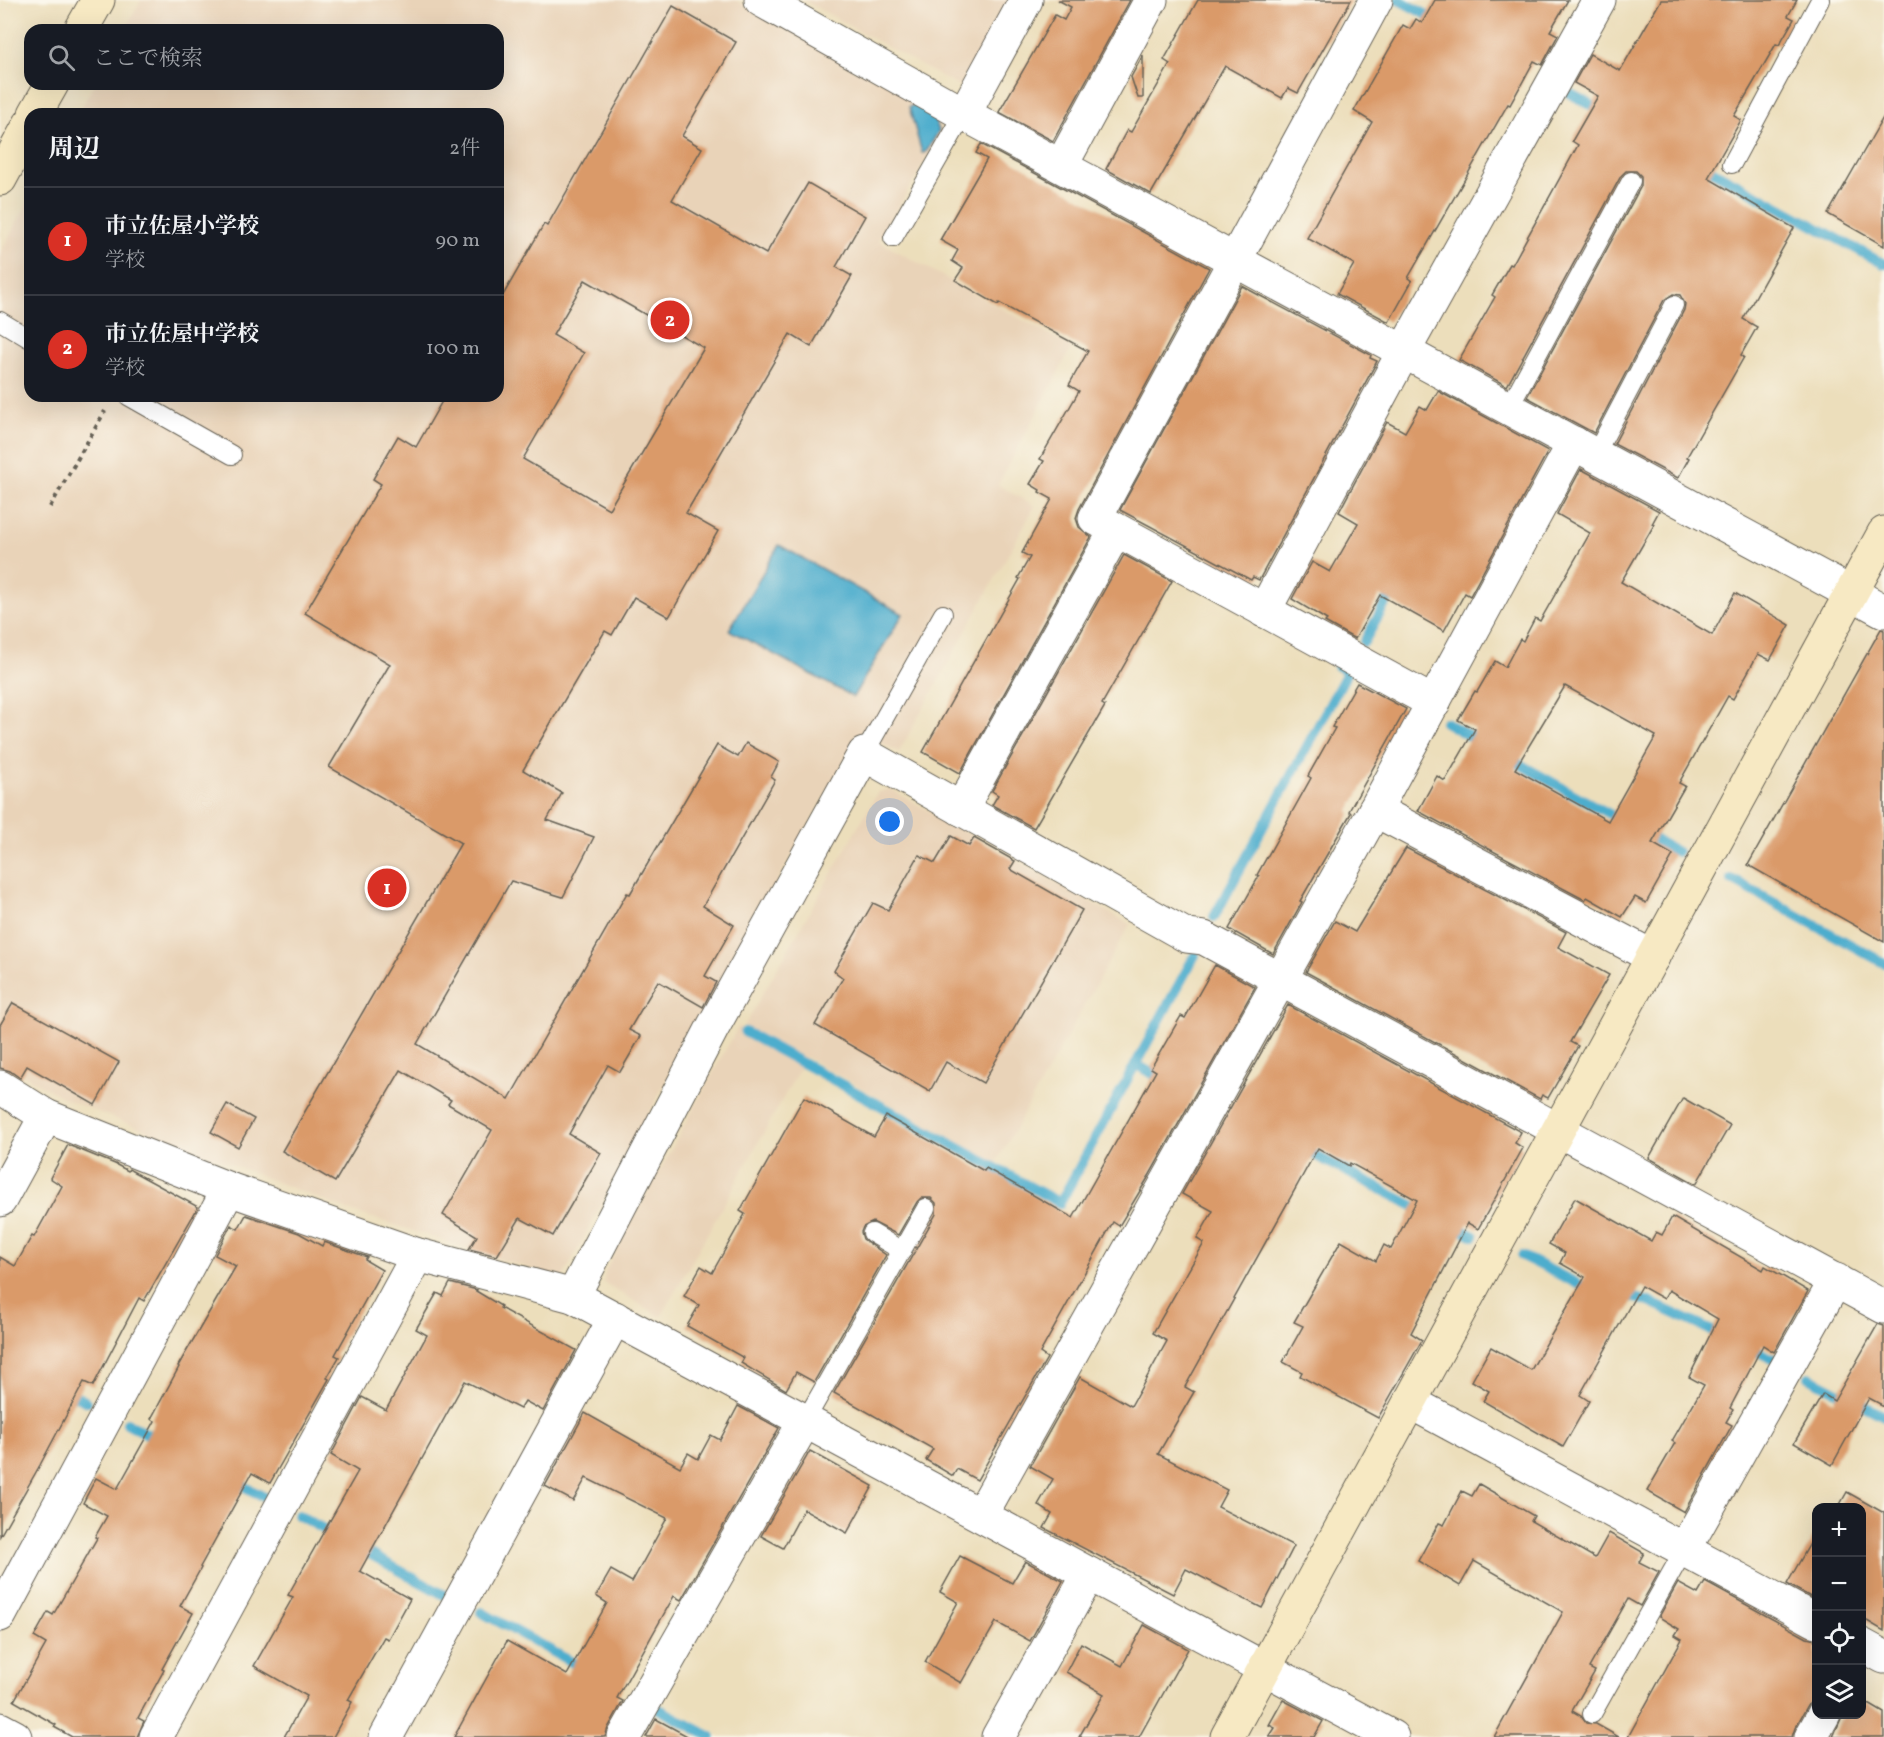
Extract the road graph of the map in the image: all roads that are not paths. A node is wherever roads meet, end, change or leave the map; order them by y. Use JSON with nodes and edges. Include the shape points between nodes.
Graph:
{"nodes":[{"id":1,"x":98,"y":0,"type":"edge"},
{"id":2,"x":761,"y":0,"type":"edge"},
{"id":3,"x":1026,"y":0,"type":"edge"},
{"id":4,"x":1151,"y":0,"type":"edge"},
{"id":5,"x":1376,"y":0,"type":"edge"},
{"id":6,"x":1599,"y":0,"type":"edge"},
{"id":7,"x":1820,"y":0,"type":"edge"},
{"id":8,"x":84,"y":24,"type":"edge"},
{"id":9,"x":49,"y":90,"type":"edge"},
{"id":10,"x":38,"y":108,"type":"edge"},
{"id":11,"x":964,"y":114,"type":"junction"},
{"id":12,"x":24,"y":135,"type":"edge"},
{"id":13,"x":1732,"y":164,"type":"dead end"},
{"id":14,"x":1061,"y":166,"type":"junction"},
{"id":15,"x":0,"y":179,"type":"edge"},
{"id":16,"x":1630,"y":181,"type":"dead end"},
{"id":17,"x":893,"y":238,"type":"dead end"},
{"id":18,"x":1235,"y":260,"type":"junction"},
{"id":19,"x":1674,"y":305,"type":"dead end"},
{"id":20,"x":0,"y":321,"type":"edge"},
{"id":21,"x":24,"y":335,"type":"edge"},
{"id":22,"x":1404,"y":351,"type":"junction"},
{"id":23,"x":139,"y":402,"type":"edge"},
{"id":24,"x":1509,"y":407,"type":"junction"},
{"id":25,"x":1585,"y":449,"type":"junction"},
{"id":26,"x":232,"y":455,"type":"dead end"},
{"id":27,"x":1116,"y":530,"type":"junction"},
{"id":28,"x":1884,"y":533,"type":"edge"},
{"id":29,"x":1851,"y":593,"type":"junction"},
{"id":30,"x":1264,"y":611,"type":"junction"},
{"id":31,"x":1884,"y":611,"type":"edge"},
{"id":32,"x":943,"y":614,"type":"dead end"},
{"id":33,"x":1434,"y":703,"type":"junction"},
{"id":34,"x":864,"y":754,"type":"junction"},
{"id":35,"x":961,"y":809,"type":"junction"},
{"id":36,"x":1375,"y":810,"type":"junction"},
{"id":37,"x":1653,"y":957,"type":"junction"},
{"id":38,"x":1281,"y":980,"type":"junction"},
{"id":39,"x":0,"y":1087,"type":"edge"},
{"id":40,"x":45,"y":1116,"type":"junction"},
{"id":41,"x":1558,"y":1129,"type":"junction"},
{"id":42,"x":229,"y":1189,"type":"junction"},
{"id":43,"x":0,"y":1200,"type":"edge"},
{"id":44,"x":926,"y":1208,"type":"dead end"},
{"id":45,"x":872,"y":1233,"type":"dead end"},
{"id":46,"x":902,"y":1251,"type":"junction"},
{"id":47,"x":418,"y":1255,"type":"junction"},
{"id":48,"x":1836,"y":1280,"type":"junction"},
{"id":49,"x":573,"y":1296,"type":"junction"},
{"id":50,"x":1884,"y":1307,"type":"edge"},
{"id":51,"x":615,"y":1318,"type":"junction"},
{"id":52,"x":1410,"y":1402,"type":"junction"},
{"id":53,"x":805,"y":1420,"type":"junction"},
{"id":54,"x":981,"y":1515,"type":"junction"},
{"id":55,"x":1684,"y":1550,"type":"junction"},
{"id":56,"x":1089,"y":1574,"type":"junction"},
{"id":57,"x":0,"y":1616,"type":"edge"},
{"id":58,"x":1812,"y":1619,"type":"edge"},
{"id":59,"x":1265,"y":1668,"type":"junction"},
{"id":60,"x":1592,"y":1714,"type":"dead end"},
{"id":61,"x":1821,"y":1719,"type":"edge"},
{"id":62,"x":0,"y":1729,"type":"edge"},
{"id":63,"x":15,"y":1737,"type":"edge"},
{"id":64,"x":156,"y":1737,"type":"edge"},
{"id":65,"x":386,"y":1737,"type":"edge"},
{"id":66,"x":624,"y":1737,"type":"edge"},
{"id":67,"x":998,"y":1737,"type":"edge"},
{"id":68,"x":1227,"y":1737,"type":"edge"},
{"id":69,"x":1392,"y":1737,"type":"edge"},
{"id":70,"x":1811,"y":1737,"type":"edge"}],
"edges":[{"from":1,"to":8,"type":"street"},
{"from":2,"to":11,"type":"street"},
{"from":3,"to":11,"type":"street"},
{"from":4,"to":14,"type":"street"},
{"from":5,"to":18,"type":"street"},
{"from":6,"to":22,"type":"street"},
{"from":7,"to":13,"type":"lane"},
{"from":9,"to":10,"type":"street"},
{"from":11,"to":14,"type":"street"},
{"from":11,"to":17,"type":"lane"},
{"from":12,"to":15,"type":"street"},
{"from":14,"to":18,"type":"street"},
{"from":16,"to":24,"type":"lane"},
{"from":18,"to":22,"type":"street"},
{"from":18,"to":27,"type":"street","via":[[1095,518]]},
{"from":19,"to":25,"type":"lane"},
{"from":20,"to":21,"type":"lane"},
{"from":22,"to":24,"type":"street"},
{"from":22,"to":30,"type":"street"},
{"from":23,"to":26,"type":"lane"},
{"from":24,"to":25,"type":"street"},
{"from":25,"to":29,"type":"street"},
{"from":25,"to":33,"type":"street"},
{"from":27,"to":30,"type":"street"},
{"from":27,"to":35,"type":"street"},
{"from":28,"to":29,"type":"street"},
{"from":29,"to":31,"type":"street"},
{"from":29,"to":37,"type":"street"},
{"from":30,"to":33,"type":"street"},
{"from":32,"to":34,"type":"lane"},
{"from":33,"to":36,"type":"street"},
{"from":34,"to":35,"type":"street"},
{"from":34,"to":49,"type":"street","via":[[713,1027]]},
{"from":35,"to":38,"type":"street","via":[[1187,936],[1204,938]]},
{"from":36,"to":37,"type":"street"},
{"from":36,"to":38,"type":"street"},
{"from":37,"to":41,"type":"street"},
{"from":38,"to":41,"type":"street"},
{"from":38,"to":54,"type":"street"},
{"from":39,"to":40,"type":"street"},
{"from":40,"to":42,"type":"street"},
{"from":40,"to":43,"type":"street"},
{"from":41,"to":48,"type":"street"},
{"from":41,"to":52,"type":"street"},
{"from":42,"to":47,"type":"street"},
{"from":42,"to":57,"type":"street"},
{"from":44,"to":46,"type":"lane"},
{"from":45,"to":46,"type":"lane"},
{"from":46,"to":53,"type":"lane"},
{"from":47,"to":49,"type":"street"},
{"from":47,"to":64,"type":"street"},
{"from":48,"to":50,"type":"street"},
{"from":48,"to":55,"type":"street"},
{"from":49,"to":51,"type":"street"},
{"from":51,"to":53,"type":"street"},
{"from":51,"to":65,"type":"street"},
{"from":52,"to":55,"type":"street"},
{"from":52,"to":59,"type":"street"},
{"from":53,"to":54,"type":"street"},
{"from":53,"to":66,"type":"street"},
{"from":54,"to":56,"type":"street"},
{"from":55,"to":58,"type":"street"},
{"from":55,"to":60,"type":"lane"},
{"from":56,"to":59,"type":"street"},
{"from":56,"to":67,"type":"street"},
{"from":59,"to":68,"type":"street"},
{"from":59,"to":69,"type":"street"},
{"from":61,"to":70,"type":"street"},
{"from":62,"to":63,"type":"street"}]}
